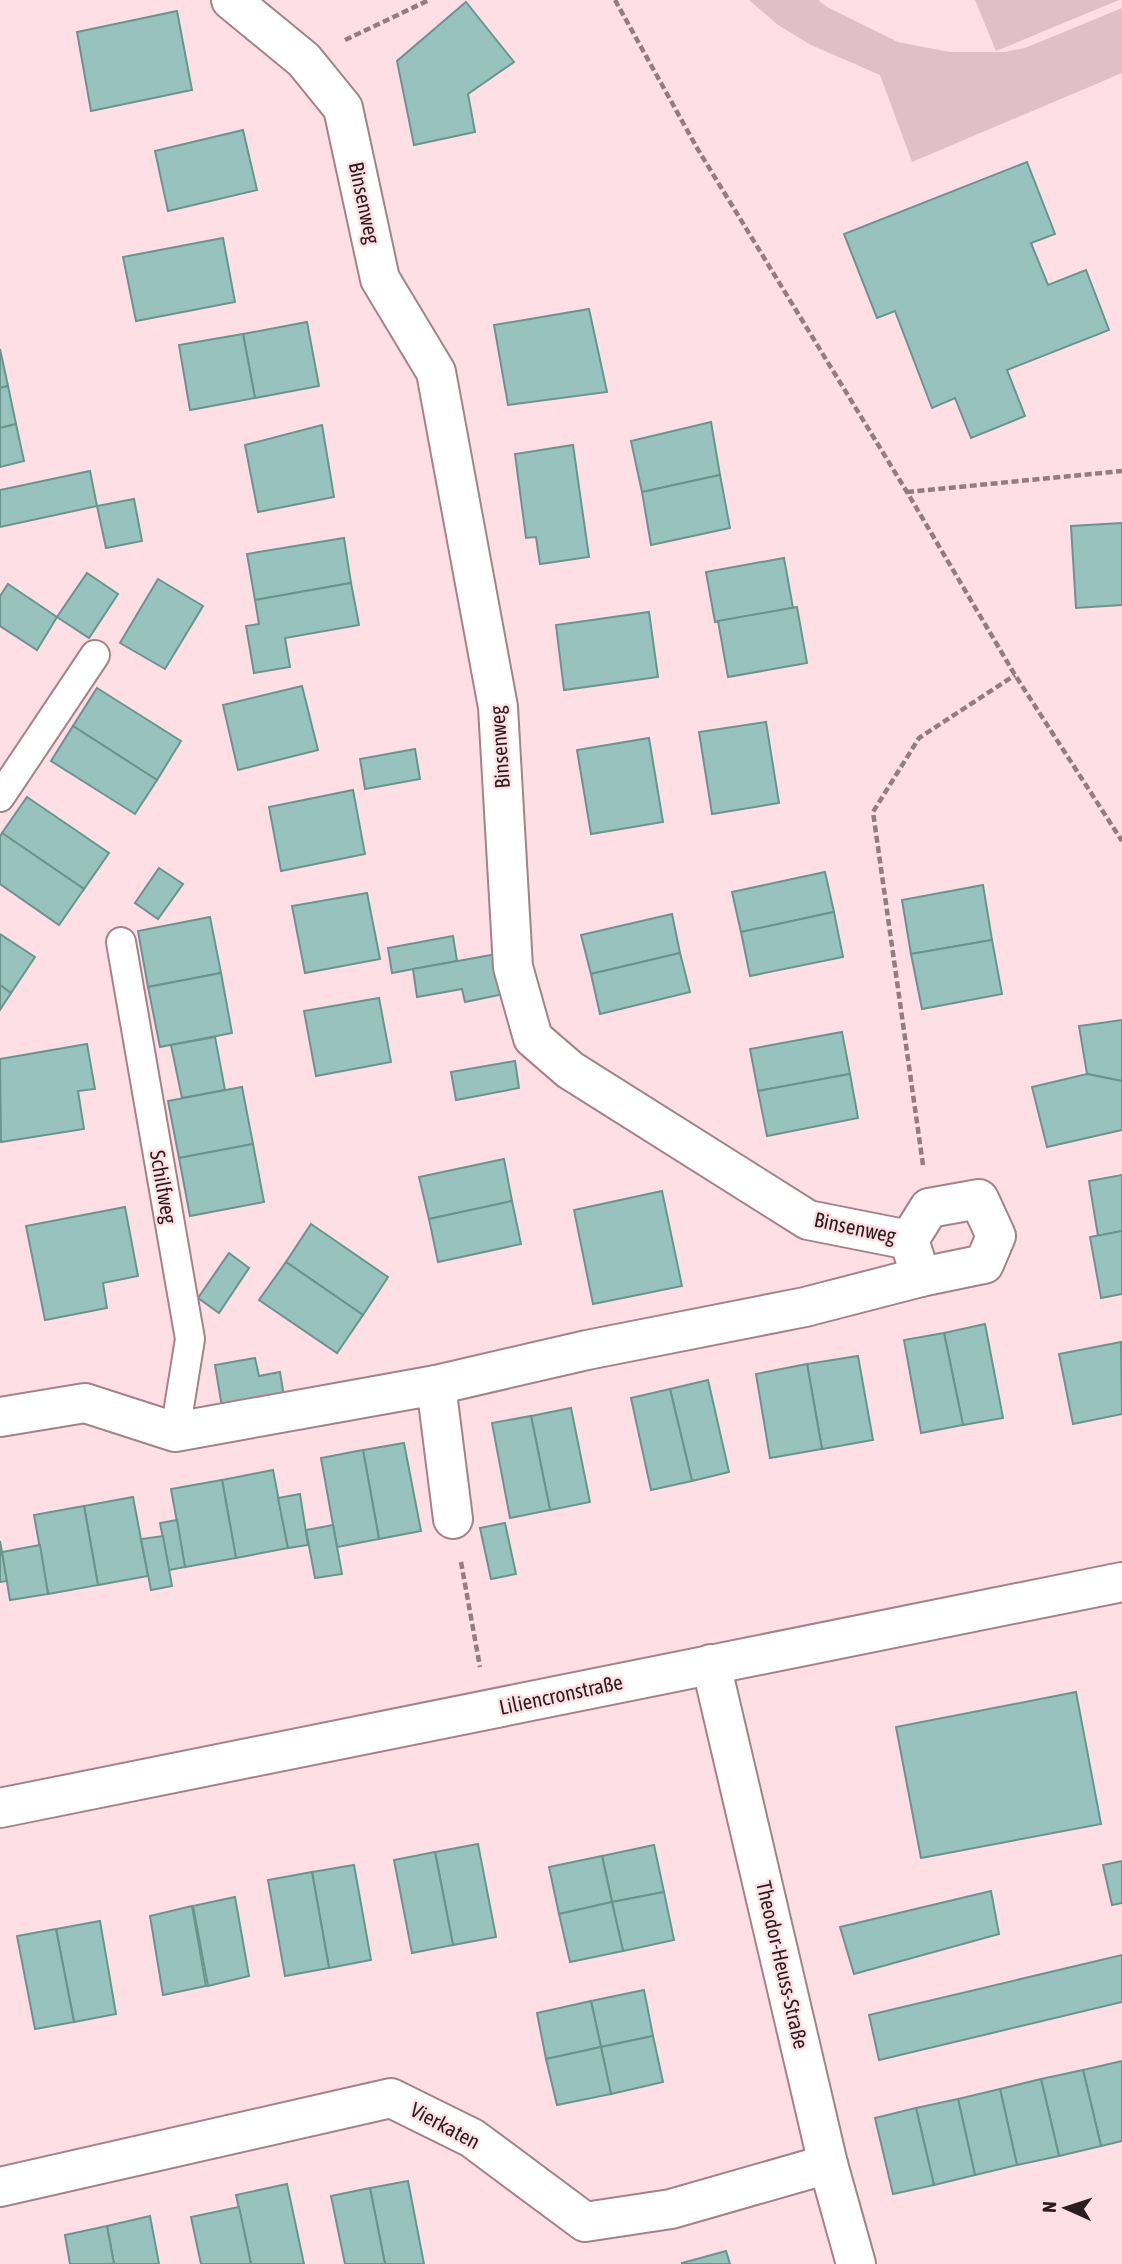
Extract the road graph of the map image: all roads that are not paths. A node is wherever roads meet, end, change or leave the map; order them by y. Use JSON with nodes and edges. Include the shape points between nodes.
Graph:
{"nodes":[{"id":1,"x":230,"y":0,"type":"edge"},
{"id":2,"x":95,"y":655,"type":"dead end"},
{"id":3,"x":0,"y":797,"type":"edge"},
{"id":4,"x":121,"y":942,"type":"dead end"},
{"id":5,"x":919,"y":1224,"type":"junction"},
{"id":6,"x":921,"y":1277,"type":"junction"},
{"id":7,"x":436,"y":1385,"type":"junction"},
{"id":8,"x":0,"y":1417,"type":"edge"},
{"id":9,"x":175,"y":1432,"type":"junction"},
{"id":10,"x":453,"y":1519,"type":"road end"},
{"id":11,"x":1122,"y":1582,"type":"edge"},
{"id":12,"x":711,"y":1664,"type":"junction"},
{"id":13,"x":0,"y":1808,"type":"edge"},
{"id":14,"x":828,"y":2164,"type":"junction"},
{"id":15,"x":0,"y":2187,"type":"edge"},
{"id":16,"x":856,"y":2264,"type":"edge"}],
"edges":[{"from":1,"to":5,"type":"street","name":"Binsenweg","via":[[304,60],[343,108],[380,279],[436,372],[498,707],[513,967],[533,1038],[570,1070],[808,1220]]},
{"from":2,"to":3,"type":"lane"},
{"from":4,"to":9,"type":"lane","name":"Schilfweg","via":[[190,1339]]},
{"from":5,"to":6,"type":"street","name":"Binsenweg"},
{"from":5,"to":6,"type":"street","name":"Binsenweg","via":[[979,1199],[996,1236],[984,1264]]},
{"from":6,"to":7,"type":"street","name":"Binsenweg","via":[[805,1307]]},
{"from":7,"to":9,"type":"street"},
{"from":7,"to":10,"type":"street"},
{"from":8,"to":9,"type":"street","via":[[85,1403]]},
{"from":11,"to":12,"type":"street","name":"Liliencronstraße"},
{"from":12,"to":13,"type":"street","name":"Liliencronstraße"},
{"from":12,"to":14,"type":"street","name":"Theodor-Heuss-Straße"},
{"from":14,"to":15,"type":"street","name":"Vierkaten","via":[[671,2209],[585,2222],[472,2138],[391,2098]]},
{"from":14,"to":16,"type":"street","name":"Theodor-Heuss-Straße"}]}
